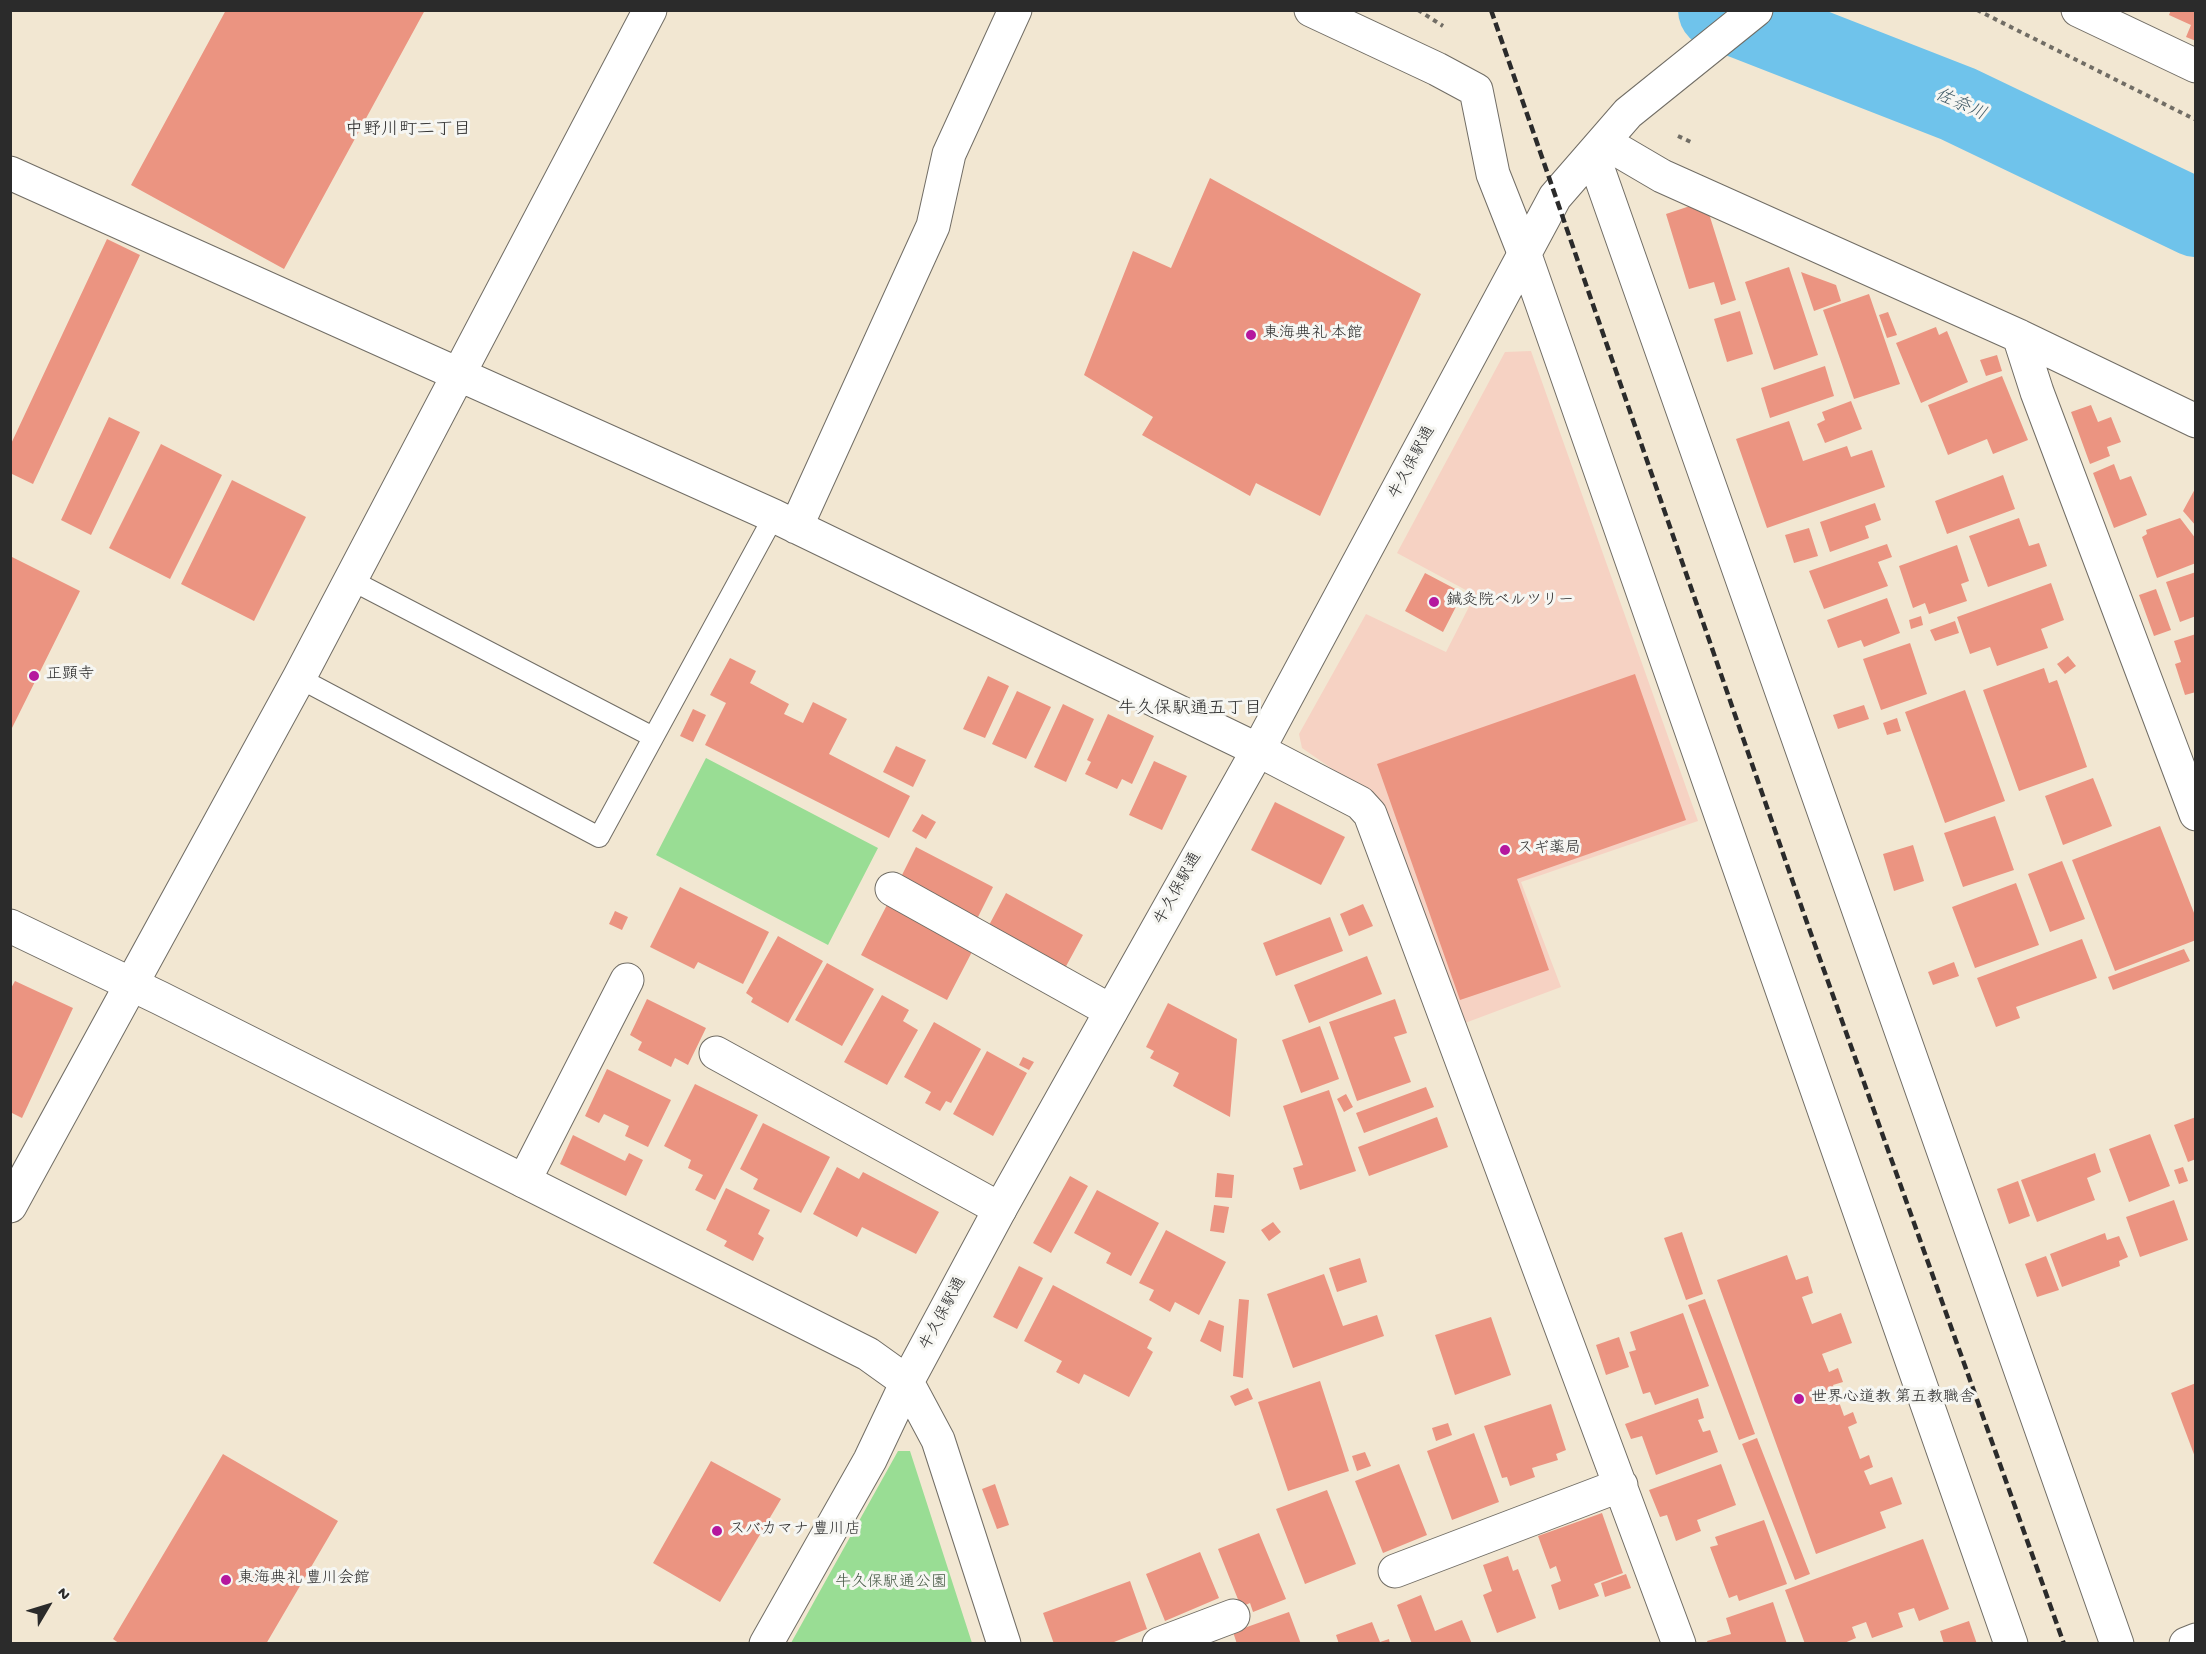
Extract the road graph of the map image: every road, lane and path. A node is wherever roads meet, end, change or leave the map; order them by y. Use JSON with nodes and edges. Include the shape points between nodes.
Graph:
{"nodes":[{"id":1,"x":650,"y":10,"type":"edge"},
{"id":2,"x":1015,"y":10,"type":"edge"},
{"id":3,"x":1311,"y":10,"type":"edge"},
{"id":4,"x":1756,"y":10,"type":"edge"},
{"id":5,"x":1977,"y":10,"type":"edge"},
{"id":6,"x":2078,"y":10,"type":"edge"},
{"id":7,"x":2196,"y":66,"type":"edge"},
{"id":8,"x":2196,"y":120,"type":"edge"},
{"id":9,"x":1599,"y":149,"type":"junction"},
{"id":10,"x":10,"y":173,"type":"edge"},
{"id":11,"x":1525,"y":255,"type":"junction"},
{"id":12,"x":2019,"y":336,"type":"junction"},
{"id":13,"x":458,"y":375,"type":"junction"},
{"id":14,"x":2196,"y":421,"type":"edge"},
{"id":15,"x":785,"y":522,"type":"junction"},
{"id":16,"x":351,"y":580,"type":"junction"},
{"id":17,"x":299,"y":678,"type":"junction"},
{"id":18,"x":652,"y":737,"type":"junction"},
{"id":19,"x":1258,"y":750,"type":"junction"},
{"id":20,"x":2196,"y":814,"type":"edge"},
{"id":21,"x":892,"y":889,"type":"dead end"},
{"id":22,"x":10,"y":926,"type":"edge"},
{"id":23,"x":627,"y":980,"type":"dead end"},
{"id":24,"x":132,"y":985,"type":"junction"},
{"id":25,"x":1111,"y":1011,"type":"junction"},
{"id":26,"x":716,"y":1053,"type":"dead end"},
{"id":27,"x":524,"y":1181,"type":"junction"},
{"id":28,"x":10,"y":1206,"type":"edge"},
{"id":29,"x":1000,"y":1209,"type":"junction"},
{"id":30,"x":908,"y":1382,"type":"junction"},
{"id":31,"x":1621,"y":1485,"type":"junction"},
{"id":32,"x":1395,"y":1571,"type":"dead end"},
{"id":33,"x":1233,"y":1616,"type":"dead end"},
{"id":34,"x":2196,"y":1640,"type":"edge"},
{"id":35,"x":766,"y":1644,"type":"edge"},
{"id":36,"x":1004,"y":1644,"type":"edge"},
{"id":37,"x":1159,"y":1644,"type":"edge"},
{"id":38,"x":1679,"y":1644,"type":"edge"},
{"id":39,"x":2011,"y":1644,"type":"edge"},
{"id":40,"x":2117,"y":1644,"type":"edge"},
{"id":41,"x":2186,"y":1644,"type":"edge"}],
"edges":[{"from":1,"to":13,"type":"street"},
{"from":2,"to":15,"type":"street","via":[[949,154],[933,226]]},
{"from":3,"to":11,"type":"street","via":[[1476,90],[1493,174]]},
{"from":4,"to":9,"type":"street","name":"牛久保駅通","via":[[1628,113]]},
{"from":5,"to":8,"type":"path"},
{"from":6,"to":7,"type":"street"},
{"from":9,"to":11,"type":"street","name":"牛久保駅通","via":[[1555,197]]},
{"from":9,"to":12,"type":"street"},
{"from":9,"to":40,"type":"street"},
{"from":10,"to":13,"type":"street"},
{"from":11,"to":19,"type":"street","name":"牛久保駅通"},
{"from":11,"to":39,"type":"street"},
{"from":12,"to":14,"type":"street"},
{"from":12,"to":20,"type":"street"},
{"from":13,"to":15,"type":"street"},
{"from":13,"to":16,"type":"street"},
{"from":15,"to":18,"type":"lane"},
{"from":15,"to":19,"type":"street"},
{"from":16,"to":17,"type":"street"},
{"from":16,"to":18,"type":"lane"},
{"from":17,"to":18,"type":"lane","via":[[599,837]]},
{"from":17,"to":24,"type":"street"},
{"from":19,"to":25,"type":"street","name":"牛久保駅通"},
{"from":19,"to":31,"type":"street","via":[[1360,803],[1370,814]]},
{"from":21,"to":25,"type":"street"},
{"from":22,"to":24,"type":"street"},
{"from":23,"to":27,"type":"street"},
{"from":24,"to":27,"type":"street"},
{"from":24,"to":28,"type":"street"},
{"from":25,"to":29,"type":"street","name":"牛久保駅通"},
{"from":26,"to":29,"type":"street"},
{"from":27,"to":30,"type":"street","via":[[868,1354]]},
{"from":29,"to":30,"type":"street","name":"牛久保駅通"},
{"from":30,"to":35,"type":"street","name":"牛久保駅通","via":[[870,1460]]},
{"from":30,"to":36,"type":"street","via":[[938,1440]]},
{"from":31,"to":32,"type":"street"},
{"from":31,"to":38,"type":"street"},
{"from":33,"to":37,"type":"street"},
{"from":34,"to":41,"type":"street"}]}
